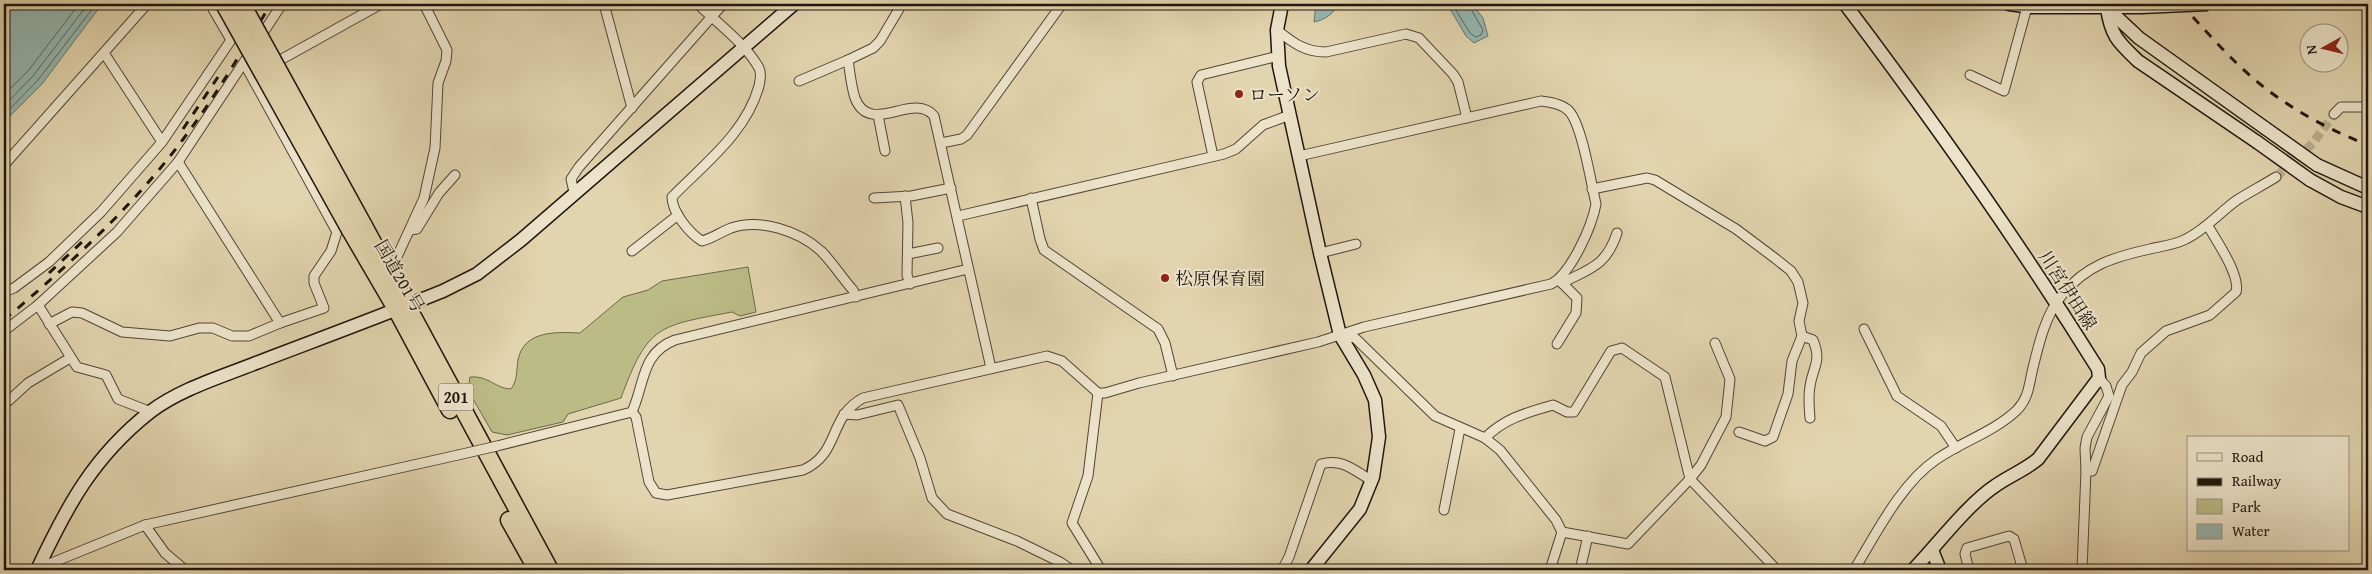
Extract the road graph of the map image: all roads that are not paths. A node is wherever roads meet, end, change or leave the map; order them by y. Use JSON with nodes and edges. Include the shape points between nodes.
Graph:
{"nodes":[{"id":1,"x":147,"y":4,"type":"edge"},
{"id":2,"x":210,"y":4,"type":"edge"},
{"id":3,"x":224,"y":4,"type":"edge"},
{"id":4,"x":242,"y":4,"type":"edge"},
{"id":5,"x":282,"y":4,"type":"edge"},
{"id":6,"x":381,"y":4,"type":"edge"},
{"id":7,"x":424,"y":4,"type":"edge"},
{"id":8,"x":604,"y":4,"type":"edge"},
{"id":9,"x":698,"y":4,"type":"edge"},
{"id":10,"x":723,"y":4,"type":"edge"},
{"id":11,"x":794,"y":4,"type":"edge"},
{"id":12,"x":902,"y":4,"type":"edge"},
{"id":13,"x":1062,"y":4,"type":"edge"},
{"id":14,"x":1282,"y":4,"type":"edge"},
{"id":15,"x":1845,"y":4,"type":"edge"},
{"id":16,"x":2009,"y":4,"type":"edge"},
{"id":17,"x":2208,"y":4,"type":"edge"},
{"id":18,"x":2027,"y":6,"type":"junction"},
{"id":19,"x":2106,"y":8,"type":"junction"},
{"id":20,"x":711,"y":17,"type":"junction"},
{"id":21,"x":266,"y":30,"type":"junction"},
{"id":22,"x":1277,"y":30,"type":"junction"},
{"id":23,"x":744,"y":48,"type":"junction"},
{"id":24,"x":104,"y":52,"type":"junction"},
{"id":25,"x":1278,"y":56,"type":"junction"},
{"id":26,"x":282,"y":59,"type":"junction"},
{"id":27,"x":848,"y":60,"type":"junction"},
{"id":28,"x":244,"y":63,"type":"junction"},
{"id":29,"x":1970,"y":76,"type":"dead end"},
{"id":30,"x":799,"y":81,"type":"dead end"},
{"id":31,"x":2368,"y":107,"type":"edge"},
{"id":32,"x":632,"y":108,"type":"junction"},
{"id":33,"x":2334,"y":114,"type":"tunnel mouth"},
{"id":34,"x":878,"y":115,"type":"junction"},
{"id":35,"x":1290,"y":115,"type":"junction"},
{"id":36,"x":2247,"y":116,"type":"junction"},
{"id":37,"x":1467,"y":118,"type":"junction"},
{"id":38,"x":2238,"y":129,"type":"junction"},
{"id":39,"x":162,"y":142,"type":"junction"},
{"id":40,"x":941,"y":143,"type":"junction"},
{"id":41,"x":331,"y":149,"type":"dead end"},
{"id":42,"x":885,"y":152,"type":"dead end"},
{"id":43,"x":1213,"y":156,"type":"junction"},
{"id":44,"x":1299,"y":156,"type":"junction"},
{"id":45,"x":178,"y":162,"type":"junction"},
{"id":46,"x":4,"y":166,"type":"edge"},
{"id":47,"x":455,"y":175,"type":"dead end"},
{"id":48,"x":2276,"y":177,"type":"tunnel mouth"},
{"id":49,"x":951,"y":188,"type":"junction"},
{"id":50,"x":2368,"y":188,"type":"edge"},
{"id":51,"x":1592,"y":189,"type":"junction"},
{"id":52,"x":574,"y":192,"type":"junction"},
{"id":53,"x":905,"y":196,"type":"junction"},
{"id":54,"x":874,"y":198,"type":"dead end"},
{"id":55,"x":1031,"y":198,"type":"junction"},
{"id":56,"x":2368,"y":207,"type":"edge"},
{"id":57,"x":678,"y":215,"type":"junction"},
{"id":58,"x":958,"y":216,"type":"junction"},
{"id":59,"x":2208,"y":226,"type":"junction"},
{"id":60,"x":357,"y":227,"type":"junction"},
{"id":61,"x":410,"y":230,"type":"junction"},
{"id":62,"x":1617,"y":233,"type":"dead end"},
{"id":63,"x":1356,"y":244,"type":"dead end"},
{"id":64,"x":938,"y":248,"type":"dead end"},
{"id":65,"x":632,"y":251,"type":"dead end"},
{"id":66,"x":1320,"y":253,"type":"junction"},
{"id":67,"x":908,"y":254,"type":"junction"},
{"id":68,"x":968,"y":269,"type":"junction"},
{"id":69,"x":390,"y":272,"type":"junction"},
{"id":70,"x":1561,"y":282,"type":"junction"},
{"id":71,"x":910,"y":284,"type":"junction"},
{"id":72,"x":4,"y":288,"type":"edge"},
{"id":73,"x":856,"y":297,"type":"junction"},
{"id":74,"x":2056,"y":302,"type":"junction"},
{"id":75,"x":38,"y":305,"type":"junction"},
{"id":76,"x":402,"y":307,"type":"junction"},
{"id":77,"x":280,"y":323,"type":"junction"},
{"id":78,"x":49,"y":324,"type":"junction"},
{"id":79,"x":1864,"y":329,"type":"dead end"},
{"id":80,"x":4,"y":331,"type":"edge"},
{"id":81,"x":1340,"y":335,"type":"junction"},
{"id":82,"x":1802,"y":336,"type":"junction"},
{"id":83,"x":1715,"y":343,"type":"dead end"},
{"id":84,"x":1557,"y":344,"type":"dead end"},
{"id":85,"x":70,"y":358,"type":"junction"},
{"id":86,"x":991,"y":368,"type":"junction"},
{"id":87,"x":1173,"y":376,"type":"junction"},
{"id":88,"x":2099,"y":378,"type":"junction"},
{"id":89,"x":1098,"y":393,"type":"junction"},
{"id":90,"x":4,"y":405,"type":"edge"},
{"id":91,"x":151,"y":412,"type":"junction"},
{"id":92,"x":632,"y":412,"type":"junction"},
{"id":93,"x":844,"y":414,"type":"junction"},
{"id":94,"x":1810,"y":418,"type":"dead end"},
{"id":95,"x":1460,"y":429,"type":"junction"},
{"id":96,"x":1740,"y":432,"type":"dead end"},
{"id":97,"x":1485,"y":438,"type":"junction"},
{"id":98,"x":1956,"y":448,"type":"junction"},
{"id":99,"x":2086,"y":471,"type":"junction"},
{"id":100,"x":1690,"y":479,"type":"junction"},
{"id":101,"x":1372,"y":480,"type":"junction"},
{"id":102,"x":1444,"y":510,"type":"dead end"},
{"id":103,"x":145,"y":526,"type":"junction"},
{"id":104,"x":1562,"y":532,"type":"junction"},
{"id":105,"x":1588,"y":536,"type":"junction"},
{"id":106,"x":1932,"y":550,"type":"junction"},
{"id":107,"x":40,"y":565,"type":"edge"},
{"id":108,"x":185,"y":570,"type":"edge"},
{"id":109,"x":537,"y":570,"type":"edge"},
{"id":110,"x":550,"y":570,"type":"edge"},
{"id":111,"x":1072,"y":570,"type":"edge"},
{"id":112,"x":1101,"y":570,"type":"edge"},
{"id":113,"x":1282,"y":570,"type":"edge"},
{"id":114,"x":1311,"y":570,"type":"edge"},
{"id":115,"x":1550,"y":570,"type":"edge"},
{"id":116,"x":1580,"y":570,"type":"edge"},
{"id":117,"x":1777,"y":570,"type":"edge"},
{"id":118,"x":1854,"y":570,"type":"edge"},
{"id":119,"x":1913,"y":570,"type":"edge"},
{"id":120,"x":1940,"y":570,"type":"edge"},
{"id":121,"x":1969,"y":570,"type":"edge"},
{"id":122,"x":2023,"y":570,"type":"edge"},
{"id":123,"x":2082,"y":570,"type":"edge"}],
"edges":[{"from":1,"to":24,"type":"street"},
{"from":2,"to":39,"type":"street","via":[[231,40]]},
{"from":3,"to":60,"type":"highway","name":"国道201号","number":"201","bridge":true},
{"from":4,"to":60,"type":"highway","name":"国道201号","number":"201","bridge":true},
{"from":5,"to":21,"type":"street"},
{"from":6,"to":26,"type":"street"},
{"from":7,"to":61,"type":"street","via":[[446,50],[446,61],[438,84],[435,148],[424,198]]},
{"from":8,"to":32,"type":"street"},
{"from":9,"to":20,"type":"street"},
{"from":10,"to":20,"type":"street"},
{"from":11,"to":23,"type":"street"},
{"from":12,"to":27,"type":"street","via":[[880,41]]},
{"from":13,"to":40,"type":"street","via":[[967,135]]},
{"from":14,"to":22,"type":"street"},
{"from":15,"to":74,"type":"street","name":"川宮伊田線","via":[[1904,83]]},
{"from":16,"to":18,"type":"street"},
{"from":17,"to":19,"type":"street","bridge":true},
{"from":18,"to":19,"type":"street"},
{"from":18,"to":29,"type":"street","via":[[2004,91]]},
{"from":19,"to":36,"type":"street","via":[[2139,38]]},
{"from":19,"to":38,"type":"street","via":[[2110,30],[2138,61]]},
{"from":20,"to":23,"type":"street"},
{"from":20,"to":32,"type":"street"},
{"from":21,"to":26,"type":"street"},
{"from":21,"to":28,"type":"street"},
{"from":22,"to":25,"type":"street"},
{"from":22,"to":37,"type":"street","via":[[1292,43],[1313,52],[1406,34],[1419,38],[1458,82]]},
{"from":23,"to":52,"type":"street"},
{"from":23,"to":57,"type":"street","via":[[760,69],[754,103],[740,127],[672,197],[672,207]]},
{"from":24,"to":39,"type":"street"},
{"from":24,"to":46,"type":"street"},
{"from":25,"to":35,"type":"street"},
{"from":25,"to":43,"type":"street","via":[[1201,75],[1197,82]]},
{"from":26,"to":41,"type":"street"},
{"from":27,"to":30,"type":"street"},
{"from":27,"to":34,"type":"street","via":[[859,106],[866,113]]},
{"from":28,"to":45,"type":"street"},
{"from":28,"to":77,"type":"street","via":[[336,232],[331,251],[314,276],[324,308]]},
{"from":31,"to":33,"type":"street","via":[[2341,107]]},
{"from":32,"to":52,"type":"street","via":[[570,179]]},
{"from":34,"to":40,"type":"street","via":[[923,108],[934,116]]},
{"from":34,"to":42,"type":"street"},
{"from":35,"to":43,"type":"street","via":[[1263,125],[1236,149]]},
{"from":35,"to":44,"type":"street"},
{"from":36,"to":38,"type":"street"},
{"from":36,"to":50,"type":"street","bridge":true,"via":[[2317,165]]},
{"from":37,"to":44,"type":"street"},
{"from":37,"to":51,"type":"street","via":[[1541,101],[1563,106],[1571,112],[1577,125]]},
{"from":38,"to":56,"type":"street","bridge":true,"via":[[2310,180]]},
{"from":39,"to":72,"type":"street","via":[[101,212],[49,262],[14,288]]},
{"from":40,"to":49,"type":"street"},
{"from":43,"to":55,"type":"street"},
{"from":44,"to":66,"type":"street"},
{"from":45,"to":75,"type":"street","via":[[117,232]]},
{"from":45,"to":77,"type":"street"},
{"from":47,"to":61,"type":"street","via":[[448,180],[417,228]]},
{"from":48,"to":59,"type":"street","via":[[2236,201]]},
{"from":49,"to":53,"type":"street"},
{"from":49,"to":58,"type":"street"},
{"from":51,"to":70,"type":"street","via":[[1596,204],[1594,216]]},
{"from":51,"to":82,"type":"street","via":[[1647,178],[1655,180],[1736,229],[1776,259],[1798,282],[1803,303],[1799,321]]},
{"from":52,"to":76,"type":"street","via":[[477,274],[443,292]]},
{"from":53,"to":54,"type":"street"},
{"from":53,"to":67,"type":"street"},
{"from":55,"to":58,"type":"street"},
{"from":55,"to":87,"type":"street","via":[[1044,250],[1158,329]]},
{"from":57,"to":65,"type":"street"},
{"from":57,"to":73,"type":"street","via":[[702,241],[731,228],[757,225],[783,230],[807,240],[822,252],[854,290]]},
{"from":58,"to":68,"type":"street"},
{"from":59,"to":74,"type":"street","via":[[2185,240],[2112,258],[2091,268]]},
{"from":59,"to":99,"type":"street","via":[[2237,283],[2236,292],[2210,314],[2166,330],[2141,353],[2122,385],[2092,471]]},
{"from":60,"to":69,"type":"highway","name":"国道201号","number":"201"},
{"from":60,"to":76,"type":"highway","name":"国道201号","number":"201"},
{"from":61,"to":69,"type":"street"},
{"from":62,"to":70,"type":"street","via":[[1611,251],[1601,262]]},
{"from":63,"to":66,"type":"street"},
{"from":64,"to":67,"type":"street"},
{"from":66,"to":81,"type":"street"},
{"from":67,"to":71,"type":"street"},
{"from":68,"to":71,"type":"street"},
{"from":68,"to":86,"type":"street"},
{"from":69,"to":76,"type":"highway","name":"国道201号","number":"201"},
{"from":70,"to":81,"type":"street"},
{"from":70,"to":84,"type":"street","via":[[1577,298],[1576,313]]},
{"from":71,"to":73,"type":"street"},
{"from":73,"to":92,"type":"street","via":[[664,344],[654,351],[649,360]]},
{"from":74,"to":88,"type":"street","name":"川宮伊田線","via":[[2098,370]]},
{"from":74,"to":98,"type":"street","via":[[2042,336],[2029,391],[2019,408],[2001,423]]},
{"from":75,"to":78,"type":"street"},
{"from":75,"to":80,"type":"street"},
{"from":76,"to":91,"type":"street","via":[[203,384]]},
{"from":76,"to":109,"type":"highway","name":"国道201号","number":"201"},
{"from":76,"to":110,"type":"highway","name":"国道201号","number":"201"},
{"from":77,"to":78,"type":"street","via":[[249,336],[232,336],[212,328],[170,336],[122,332],[82,313],[72,312]]},
{"from":78,"to":85,"type":"street"},
{"from":79,"to":98,"type":"street","via":[[1897,396],[1942,426]]},
{"from":81,"to":87,"type":"street"},
{"from":81,"to":95,"type":"street","via":[[1356,338],[1424,407]]},
{"from":81,"to":101,"type":"street","via":[[1364,374],[1375,400],[1379,437]]},
{"from":82,"to":94,"type":"street","via":[[1813,340],[1818,352],[1808,400]]},
{"from":82,"to":96,"type":"street","via":[[1792,361],[1788,394],[1773,437],[1765,441]]},
{"from":83,"to":100,"type":"street","via":[[1730,379],[1726,418]]},
{"from":85,"to":90,"type":"street","via":[[28,383]]},
{"from":85,"to":91,"type":"street","via":[[77,367],[106,375],[118,399]]},
{"from":86,"to":89,"type":"street","via":[[1047,356],[1055,358]]},
{"from":86,"to":93,"type":"street","via":[[863,398]]},
{"from":87,"to":89,"type":"street"},
{"from":88,"to":99,"type":"street","via":[[2109,396],[2087,437]]},
{"from":88,"to":106,"type":"street","via":[[2038,459],[1982,496]]},
{"from":89,"to":112,"type":"street","via":[[1088,476],[1072,523]]},
{"from":91,"to":107,"type":"street","via":[[108,451],[85,479],[68,506]]},
{"from":92,"to":93,"type":"street","via":[[636,417],[649,482],[656,493],[667,495],[809,467],[826,454]]},
{"from":92,"to":103,"type":"street","bridge":true},
{"from":93,"to":111,"type":"street","via":[[898,405],[932,498],[947,514],[1016,541]]},
{"from":95,"to":97,"type":"street"},
{"from":95,"to":102,"type":"street"},
{"from":97,"to":100,"type":"street","via":[[1510,418],[1552,405],[1574,412],[1611,351],[1622,348],[1665,377]]},
{"from":97,"to":104,"type":"street","via":[[1500,450]]},
{"from":98,"to":118,"type":"street","via":[[1919,474],[1889,511]]},
{"from":99,"to":123,"type":"street"},
{"from":100,"to":105,"type":"street","via":[[1628,544]]},
{"from":100,"to":117,"type":"street"},
{"from":101,"to":113,"type":"street","via":[[1333,461],[1321,464]]},
{"from":101,"to":114,"type":"street","via":[[1360,509]]},
{"from":103,"to":107,"type":"street"},
{"from":103,"to":108,"type":"street","via":[[165,553]]},
{"from":104,"to":105,"type":"street"},
{"from":104,"to":115,"type":"street"},
{"from":105,"to":116,"type":"street"},
{"from":106,"to":119,"type":"street"},
{"from":106,"to":120,"type":"street"},
{"from":121,"to":122,"type":"street","via":[[1965,554],[1967,548],[2009,536],[2014,539]]}]}
